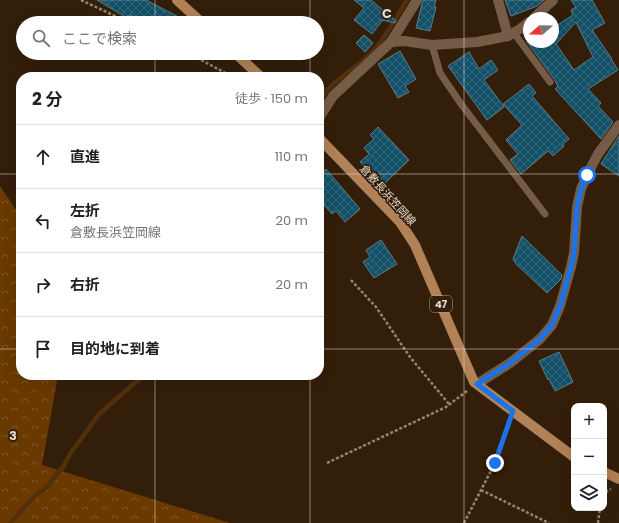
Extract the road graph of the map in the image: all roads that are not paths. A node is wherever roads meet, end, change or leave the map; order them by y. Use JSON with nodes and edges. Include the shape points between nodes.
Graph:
{"nodes":[{"id":1,"x":177,"y":0,"type":"edge"},
{"id":2,"x":416,"y":0,"type":"edge"},
{"id":3,"x":498,"y":0,"type":"edge"},
{"id":4,"x":553,"y":0,"type":"edge"},
{"id":5,"x":540,"y":12,"type":"edge"},
{"id":6,"x":194,"y":16,"type":"edge"},
{"id":7,"x":523,"y":26,"type":"edge"},
{"id":8,"x":511,"y":34,"type":"junction"},
{"id":9,"x":391,"y":42,"type":"junction"},
{"id":10,"x":432,"y":45,"type":"junction"},
{"id":11,"x":243,"y":60,"type":"edge"},
{"id":12,"x":256,"y":72,"type":"edge"},
{"id":13,"x":550,"y":82,"type":"dead end"},
{"id":14,"x":324,"y":110,"type":"edge"},
{"id":15,"x":619,"y":125,"type":"edge"},
{"id":16,"x":324,"y":143,"type":"edge"},
{"id":17,"x":545,"y":214,"type":"dead end"},
{"id":18,"x":477,"y":384,"type":"junction"},
{"id":19,"x":571,"y":455,"type":"edge"},
{"id":20,"x":607,"y":475,"type":"edge"},
{"id":21,"x":617,"y":483,"type":"edge"}],
"edges":[{"from":1,"to":6,"type":"main road"},
{"from":2,"to":9,"type":"street"},
{"from":3,"to":8,"type":"street"},
{"from":4,"to":5,"type":"street"},
{"from":7,"to":8,"type":"street"},
{"from":8,"to":10,"type":"street","via":[[477,42]]},
{"from":8,"to":13,"type":"lane"},
{"from":9,"to":10,"type":"street"},
{"from":9,"to":14,"type":"street","via":[[333,96]]},
{"from":10,"to":17,"type":"lane","via":[[440,73]]},
{"from":11,"to":12,"type":"main road"},
{"from":15,"to":18,"type":"street","via":[[598,154],[581,189],[577,207],[574,253],[560,306],[552,325],[540,339],[510,363]]},
{"from":16,"to":18,"type":"main road","name":"倉敷長浜笠岡線","number":"47","via":[[400,222],[415,245]]},
{"from":18,"to":19,"type":"main road","name":"倉敷長浜笠岡線","number":"47"},
{"from":20,"to":21,"type":"main road"}]}
